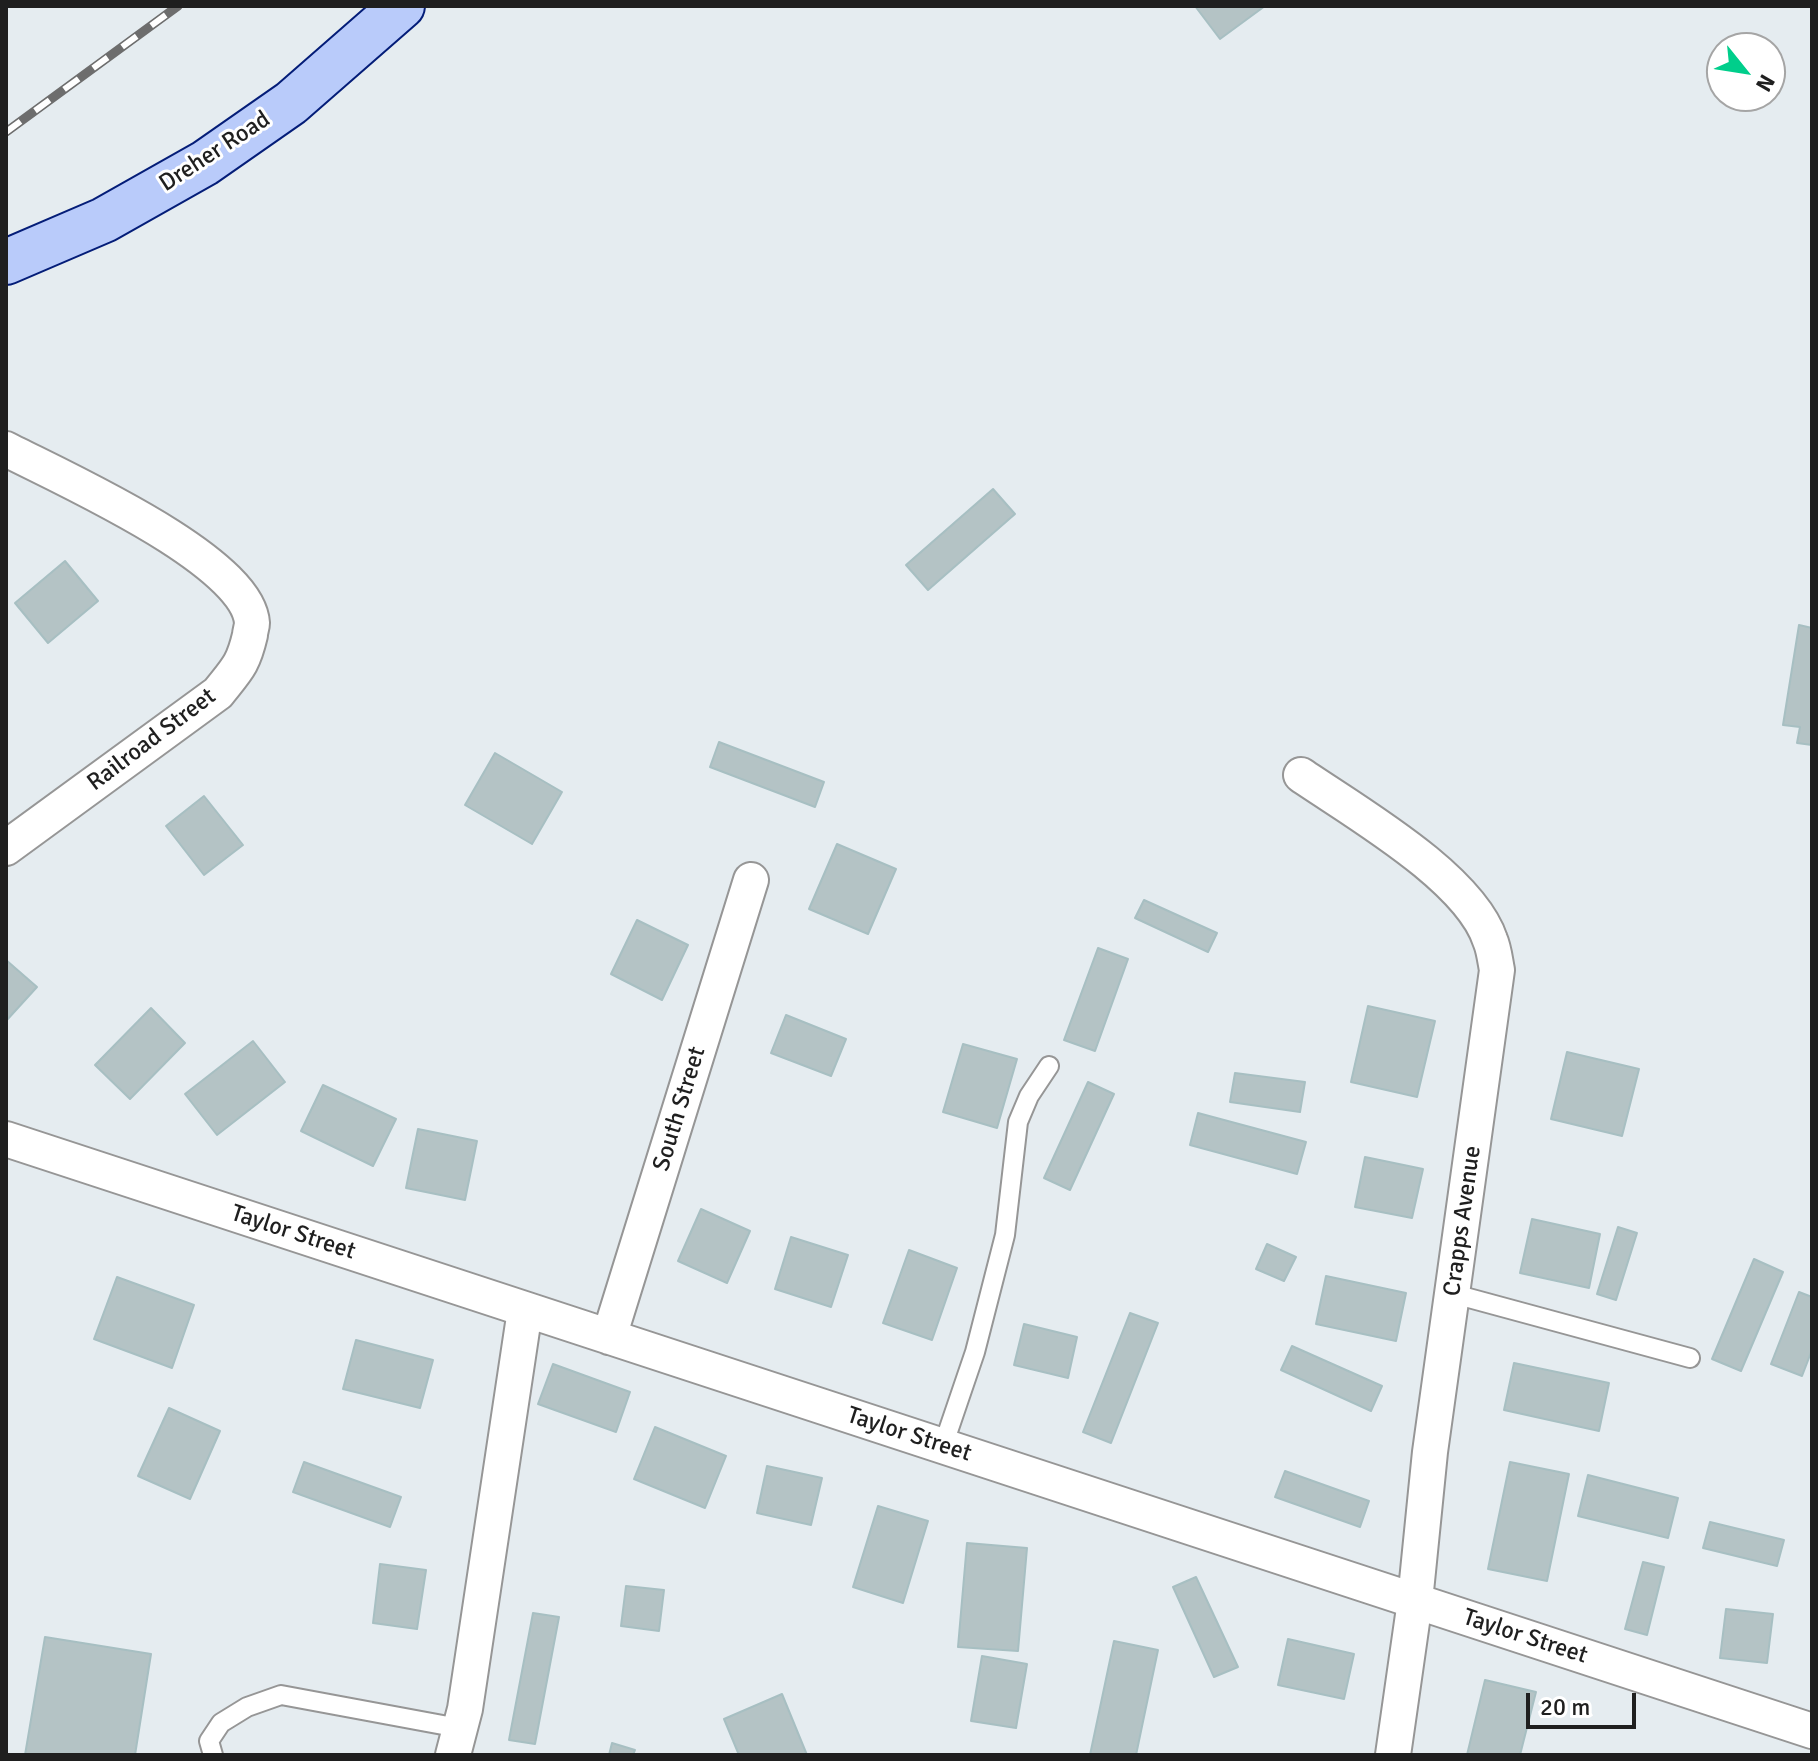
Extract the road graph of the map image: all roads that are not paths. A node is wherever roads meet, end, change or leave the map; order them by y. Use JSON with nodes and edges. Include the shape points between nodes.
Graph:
{"nodes":[{"id":1,"x":402,"y":6,"type":"edge"},
{"id":2,"x":6,"y":262,"type":"edge"},
{"id":3,"x":6,"y":449,"type":"edge"},
{"id":4,"x":1301,"y":775,"type":"dead end"},
{"id":5,"x":6,"y":848,"type":"edge"},
{"id":6,"x":751,"y":880,"type":"dead end"},
{"id":7,"x":1049,"y":1066,"type":"dead end"},
{"id":8,"x":6,"y":1139,"type":"edge"},
{"id":9,"x":1454,"y":1294,"type":"junction"},
{"id":10,"x":525,"y":1310,"type":"junction"},
{"id":11,"x":609,"y":1337,"type":"junction"},
{"id":12,"x":1690,"y":1358,"type":"dead end"},
{"id":13,"x":943,"y":1446,"type":"junction"},
{"id":14,"x":1415,"y":1601,"type":"junction"},
{"id":15,"x":1812,"y":1731,"type":"edge"},
{"id":16,"x":456,"y":1742,"type":"edge"},
{"id":17,"x":213,"y":1755,"type":"edge"},
{"id":18,"x":1393,"y":1755,"type":"edge"}],
"edges":[{"from":1,"to":2,"type":"street","name":"Dreher Road","via":[[291,103],[205,163],[104,220]]},
{"from":3,"to":5,"type":"street","name":"Railroad Street","via":[[176,538],[238,589],[252,622],[244,661],[218,693]]},
{"from":4,"to":9,"type":"street","name":"Crapps Avenue","via":[[1425,861],[1472,909],[1490,938],[1497,970]]},
{"from":6,"to":11,"type":"street","name":"South Street"},
{"from":7,"to":13,"type":"lane","via":[[1018,1122],[1005,1235],[975,1352]]},
{"from":8,"to":10,"type":"street","name":"Taylor Street"},
{"from":9,"to":12,"type":"lane"},
{"from":9,"to":14,"type":"street","name":"Crapps Avenue"},
{"from":10,"to":11,"type":"street","name":"Taylor Street"},
{"from":10,"to":16,"type":"street"},
{"from":11,"to":13,"type":"street","name":"Taylor Street"},
{"from":13,"to":14,"type":"street","name":"Taylor Street"},
{"from":14,"to":15,"type":"street","name":"Taylor Street"},
{"from":14,"to":18,"type":"street","name":"Crapps Avenue"},
{"from":16,"to":17,"type":"lane","via":[[281,1695],[221,1723],[209,1741]]}]}
